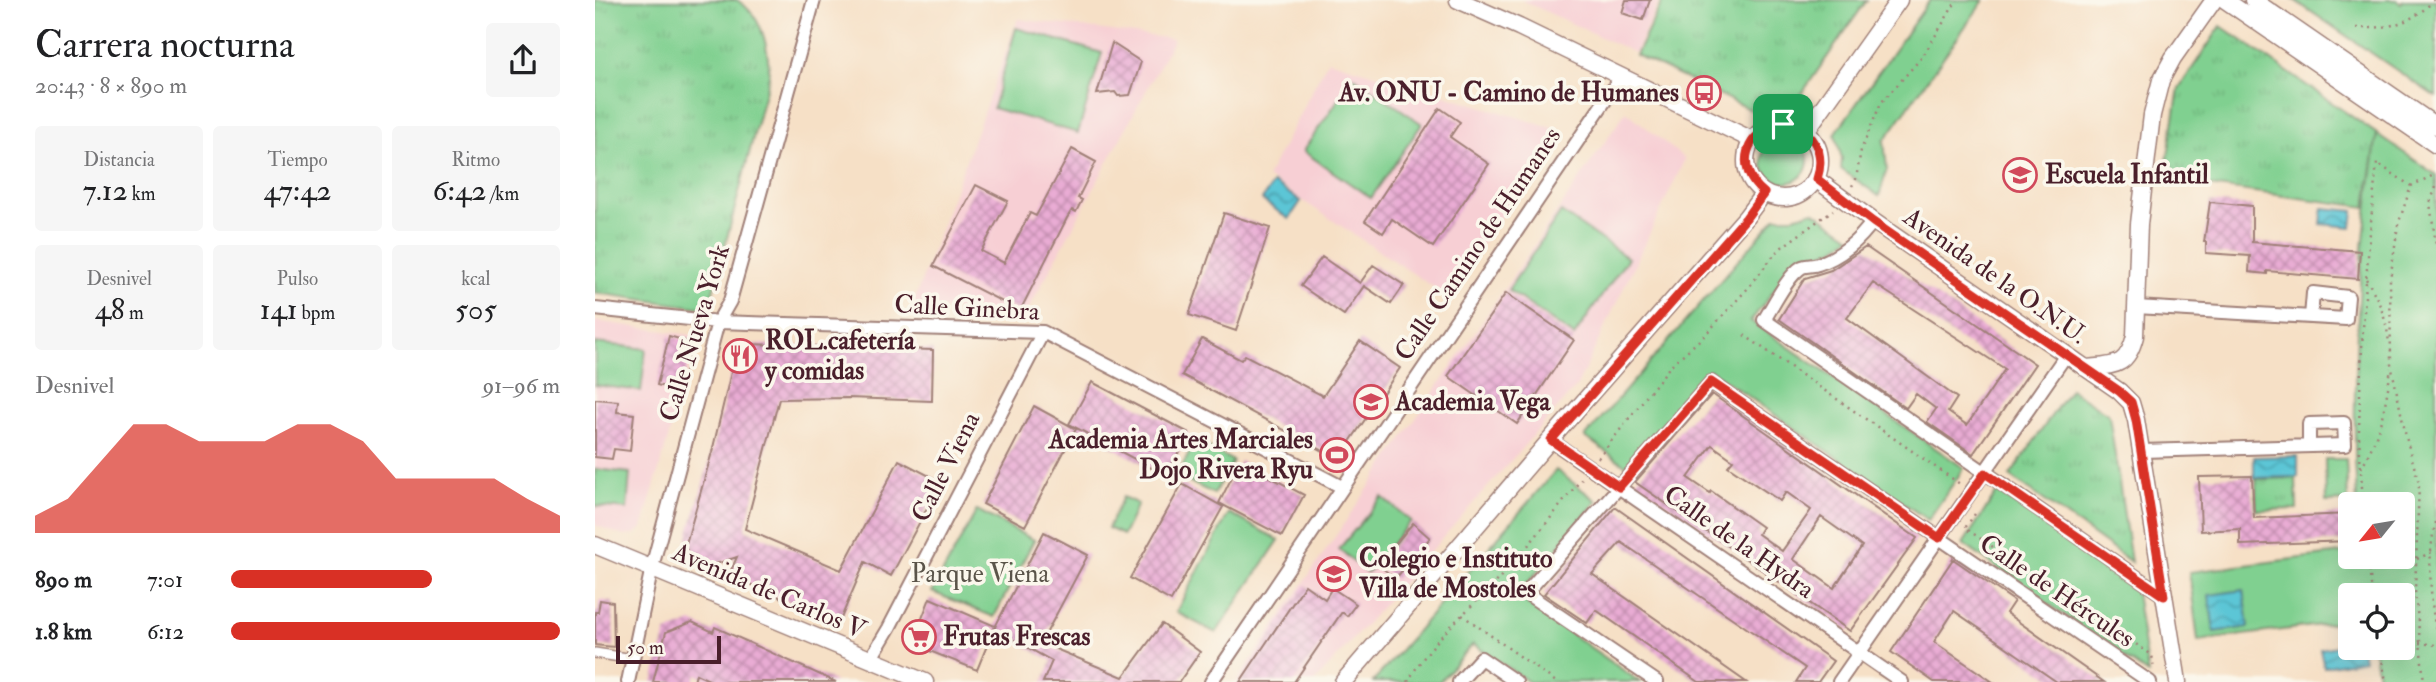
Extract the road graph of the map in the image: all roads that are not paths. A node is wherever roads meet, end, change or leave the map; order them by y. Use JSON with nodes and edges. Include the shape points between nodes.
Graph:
{"nodes":[{"id":1,"x":814,"y":0,"type":"edge"},
{"id":2,"x":1458,"y":0,"type":"edge"},
{"id":3,"x":1899,"y":0,"type":"edge"},
{"id":4,"x":2214,"y":0,"type":"edge"},
{"id":5,"x":2225,"y":0,"type":"edge"},
{"id":6,"x":2253,"y":0,"type":"edge"},
{"id":7,"x":1621,"y":77,"type":"junction"},
{"id":8,"x":2436,"y":126,"type":"edge"},
{"id":9,"x":1806,"y":131,"type":"junction"},
{"id":10,"x":1752,"y":140,"type":"junction"},
{"id":11,"x":2436,"y":145,"type":"edge"},
{"id":12,"x":1817,"y":179,"type":"junction"},
{"id":13,"x":1764,"y":193,"type":"junction"},
{"id":14,"x":1873,"y":222,"type":"junction"},
{"id":15,"x":2136,"y":307,"type":"junction"},
{"id":16,"x":595,"y":309,"type":"edge"},
{"id":17,"x":2311,"y":317,"type":"dead end"},
{"id":18,"x":719,"y":322,"type":"junction"},
{"id":19,"x":1043,"y":332,"type":"junction"},
{"id":20,"x":2066,"y":355,"type":"junction"},
{"id":21,"x":2085,"y":368,"type":"junction"},
{"id":22,"x":1551,"y":440,"type":"junction"},
{"id":23,"x":2309,"y":446,"type":"dead end"},
{"id":24,"x":2141,"y":451,"type":"junction"},
{"id":25,"x":1985,"y":473,"type":"junction"},
{"id":26,"x":1342,"y":487,"type":"junction"},
{"id":27,"x":1619,"y":487,"type":"junction"},
{"id":28,"x":1939,"y":538,"type":"junction"},
{"id":29,"x":595,"y":545,"type":"edge"},
{"id":30,"x":652,"y":567,"type":"junction"},
{"id":31,"x":2164,"y":596,"type":"junction"},
{"id":32,"x":595,"y":653,"type":"edge"},
{"id":33,"x":1859,"y":653,"type":"junction"},
{"id":34,"x":633,"y":659,"type":"junction"},
{"id":35,"x":870,"y":660,"type":"junction"},
{"id":36,"x":628,"y":682,"type":"edge"},
{"id":37,"x":925,"y":682,"type":"edge"},
{"id":38,"x":1211,"y":682,"type":"edge"},
{"id":39,"x":1343,"y":682,"type":"edge"},
{"id":40,"x":1459,"y":682,"type":"edge"},
{"id":41,"x":1516,"y":682,"type":"edge"},
{"id":42,"x":1657,"y":682,"type":"edge"},
{"id":43,"x":1839,"y":682,"type":"edge"},
{"id":44,"x":1902,"y":682,"type":"edge"},
{"id":45,"x":2150,"y":682,"type":"edge"},
{"id":46,"x":2178,"y":682,"type":"edge"}],
"edges":[{"from":1,"to":18,"type":"street","name":"Calle Nueva York","via":[[730,301]]},
{"from":2,"to":7,"type":"street"},
{"from":3,"to":9,"type":"street"},
{"from":4,"to":15,"type":"street","via":[[2161,80],[2147,151]]},
{"from":5,"to":11,"type":"street"},
{"from":6,"to":8,"type":"street"},
{"from":7,"to":10,"type":"street"},
{"from":7,"to":26,"type":"street","name":"Calle Camino de Humanes"},
{"from":9,"to":10,"type":"street","via":[[1783,124],[1761,131]]},
{"from":9,"to":12,"type":"street","via":[[1820,153]]},
{"from":10,"to":13,"type":"street","via":[[1747,169]]},
{"from":12,"to":13,"type":"street","via":[[1809,189],[1787,199]]},
{"from":12,"to":14,"type":"street","name":"Avenida de la O.N.U."},
{"from":13,"to":22,"type":"street"},
{"from":14,"to":20,"type":"street","name":"Avenida de la O.N.U."},
{"from":14,"to":25,"type":"street","via":[[1842,252],[1802,267],[1764,320]]},
{"from":15,"to":17,"type":"street"},
{"from":15,"to":21,"type":"street","via":[[2135,337],[2127,358]]},
{"from":16,"to":18,"type":"street","name":"Calle Ginebra"},
{"from":18,"to":19,"type":"street","name":"Calle Ginebra"},
{"from":18,"to":30,"type":"street","name":"Calle Nueva York"},
{"from":19,"to":26,"type":"street","name":"Calle Ginebra"},
{"from":19,"to":35,"type":"street","name":"Calle Viena"},
{"from":20,"to":21,"type":"street","name":"Avenida de la O.N.U."},
{"from":20,"to":25,"type":"street","name":"Calle de Hércules"},
{"from":21,"to":24,"type":"street","name":"Avenida de la O.N.U.","via":[[2131,402]]},
{"from":22,"to":27,"type":"street","name":"Calle de la Hydra"},
{"from":22,"to":39,"type":"street"},
{"from":23,"to":24,"type":"street"},
{"from":24,"to":31,"type":"street"},
{"from":25,"to":28,"type":"street","name":"Calle de Hércules"},
{"from":25,"to":31,"type":"street"},
{"from":26,"to":38,"type":"street","name":"Calle Camino de Humanes"},
{"from":27,"to":28,"type":"street","name":"Calle de Hércules","via":[[1711,382]]},
{"from":27,"to":33,"type":"street","name":"Calle de la Hydra"},
{"from":27,"to":42,"type":"street","name":"Calle de Hércules","via":[[1526,593]]},
{"from":28,"to":33,"type":"street","name":"Calle de Hércules"},
{"from":28,"to":45,"type":"street","name":"Calle de Hércules"},
{"from":29,"to":30,"type":"street","name":"Avenida de Carlos V"},
{"from":30,"to":34,"type":"street","name":"Calle Nueva York"},
{"from":30,"to":35,"type":"street","name":"Avenida de Carlos V"},
{"from":31,"to":46,"type":"street"},
{"from":32,"to":34,"type":"street"},
{"from":33,"to":43,"type":"street","name":"Calle de Hércules"},
{"from":33,"to":44,"type":"street","name":"Calle de la Hydra"},
{"from":34,"to":36,"type":"street","name":"Calle Nueva York"},
{"from":35,"to":37,"type":"street","name":"Avenida de Carlos V"},
{"from":40,"to":41,"type":"street","via":[[1481,658]]}]}
